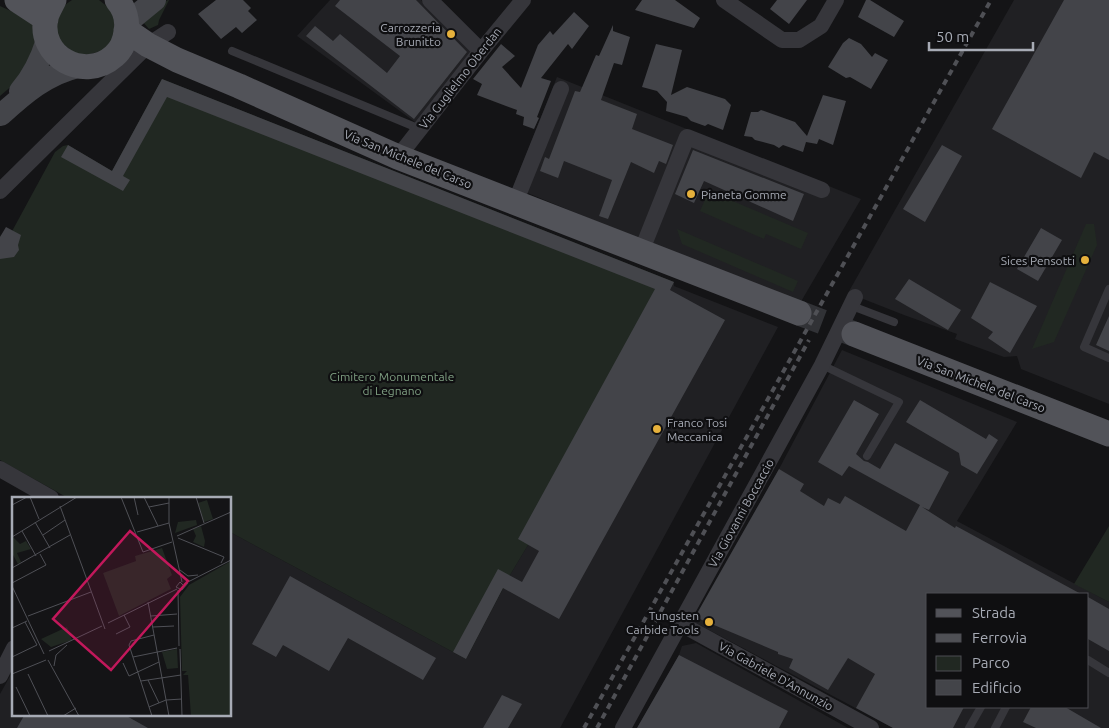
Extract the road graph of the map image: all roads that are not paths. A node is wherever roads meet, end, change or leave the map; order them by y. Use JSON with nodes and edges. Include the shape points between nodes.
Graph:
{"nodes":[{"id":1,"x":17,"y":0,"type":"edge"},
{"id":2,"x":117,"y":0,"type":"edge"},
{"id":3,"x":155,"y":0,"type":"edge"},
{"id":4,"x":430,"y":0,"type":"edge"},
{"id":5,"x":523,"y":0,"type":"edge"},
{"id":6,"x":724,"y":0,"type":"edge"},
{"id":7,"x":836,"y":0,"type":"edge"},
{"id":8,"x":49,"y":20,"type":"edge"},
{"id":9,"x":127,"y":27,"type":"junction"},
{"id":10,"x":143,"y":46,"type":"junction"},
{"id":11,"x":232,"y":51,"type":"dead end"},
{"id":12,"x":481,"y":51,"type":"junction"},
{"id":13,"x":78,"y":66,"type":"junction"},
{"id":14,"x":561,"y":88,"type":"dead end"},
{"id":15,"x":0,"y":115,"type":"edge"},
{"id":16,"x":420,"y":129,"type":"junction"},
{"id":17,"x":398,"y":157,"type":"junction"},
{"id":18,"x":822,"y":190,"type":"dead end"},
{"id":19,"x":0,"y":191,"type":"edge"},
{"id":20,"x":515,"y":202,"type":"junction"},
{"id":21,"x":641,"y":252,"type":"junction"},
{"id":22,"x":1109,"y":289,"type":"edge"},
{"id":23,"x":853,"y":302,"type":"joint"},
{"id":24,"x":799,"y":313,"type":"tunnel mouth"},
{"id":25,"x":894,"y":322,"type":"dead end"},
{"id":26,"x":854,"y":334,"type":"tunnel mouth"},
{"id":27,"x":1109,"y":358,"type":"edge"},
{"id":28,"x":822,"y":365,"type":"junction"},
{"id":29,"x":1109,"y":434,"type":"edge"},
{"id":30,"x":867,"y":456,"type":"dead end"},
{"id":31,"x":0,"y":469,"type":"edge"},
{"id":32,"x":48,"y":497,"type":"edge"},
{"id":33,"x":681,"y":624,"type":"junction"},
{"id":34,"x":7,"y":660,"type":"edge"},
{"id":35,"x":1089,"y":661,"type":"edge"},
{"id":36,"x":1109,"y":673,"type":"edge"},
{"id":37,"x":0,"y":676,"type":"edge"},
{"id":38,"x":980,"y":708,"type":"edge"},
{"id":39,"x":1005,"y":708,"type":"edge"},
{"id":40,"x":623,"y":728,"type":"edge"},
{"id":41,"x":871,"y":728,"type":"edge"},
{"id":42,"x":969,"y":728,"type":"edge"},
{"id":43,"x":995,"y":728,"type":"edge"}],
"edges":[{"from":1,"to":8,"type":"main road"},
{"from":2,"to":9,"type":"main road","via":[[125,13]]},
{"from":3,"to":9,"type":"street"},
{"from":4,"to":12,"type":"street"},
{"from":5,"to":12,"type":"street","name":"Via Guglielmo Oberdan"},
{"from":6,"to":7,"type":"street","via":[[782,40],[799,40],[821,26]]},
{"from":8,"to":13,"type":"main road","via":[[52,50],[59,58]]},
{"from":8,"to":15,"type":"street","via":[[42,58],[36,70]]},
{"from":9,"to":10,"type":"main road","via":[[123,44]]},
{"from":10,"to":13,"type":"main road","via":[[100,65]]},
{"from":10,"to":17,"type":"main road","name":"Via San Michele del Carso"},
{"from":10,"to":19,"type":"street"},
{"from":11,"to":16,"type":"lane"},
{"from":12,"to":16,"type":"street","name":"Via Guglielmo Oberdan"},
{"from":13,"to":15,"type":"street","via":[[43,81]]},
{"from":14,"to":20,"type":"street"},
{"from":16,"to":17,"type":"street","name":"Via Guglielmo Oberdan"},
{"from":17,"to":20,"type":"main road","name":"Via San Michele del Carso"},
{"from":18,"to":21,"type":"street","via":[[687,136]]},
{"from":20,"to":21,"type":"main road","name":"Via San Michele del Carso"},
{"from":21,"to":24,"type":"main road","name":"Via San Michele del Carso"},
{"from":22,"to":27,"type":"lane","via":[[1084,347]]},
{"from":23,"to":25,"type":"lane"},
{"from":23,"to":28,"type":"street","name":"Via Giovanni Boccaccio"},
{"from":26,"to":29,"type":"main road","name":"Via San Michele del Carso"},
{"from":28,"to":30,"type":"lane","via":[[899,402]]},
{"from":28,"to":33,"type":"street","name":"Via Giovanni Boccaccio"},
{"from":31,"to":32,"type":"street"},
{"from":33,"to":40,"type":"street","name":"Via Giovanni Boccaccio"},
{"from":33,"to":41,"type":"street","name":"Via Gabriele D'Annunzio"},
{"from":34,"to":37,"type":"street"},
{"from":35,"to":36,"type":"lane"},
{"from":38,"to":42,"type":"lane"},
{"from":39,"to":43,"type":"lane"}]}
